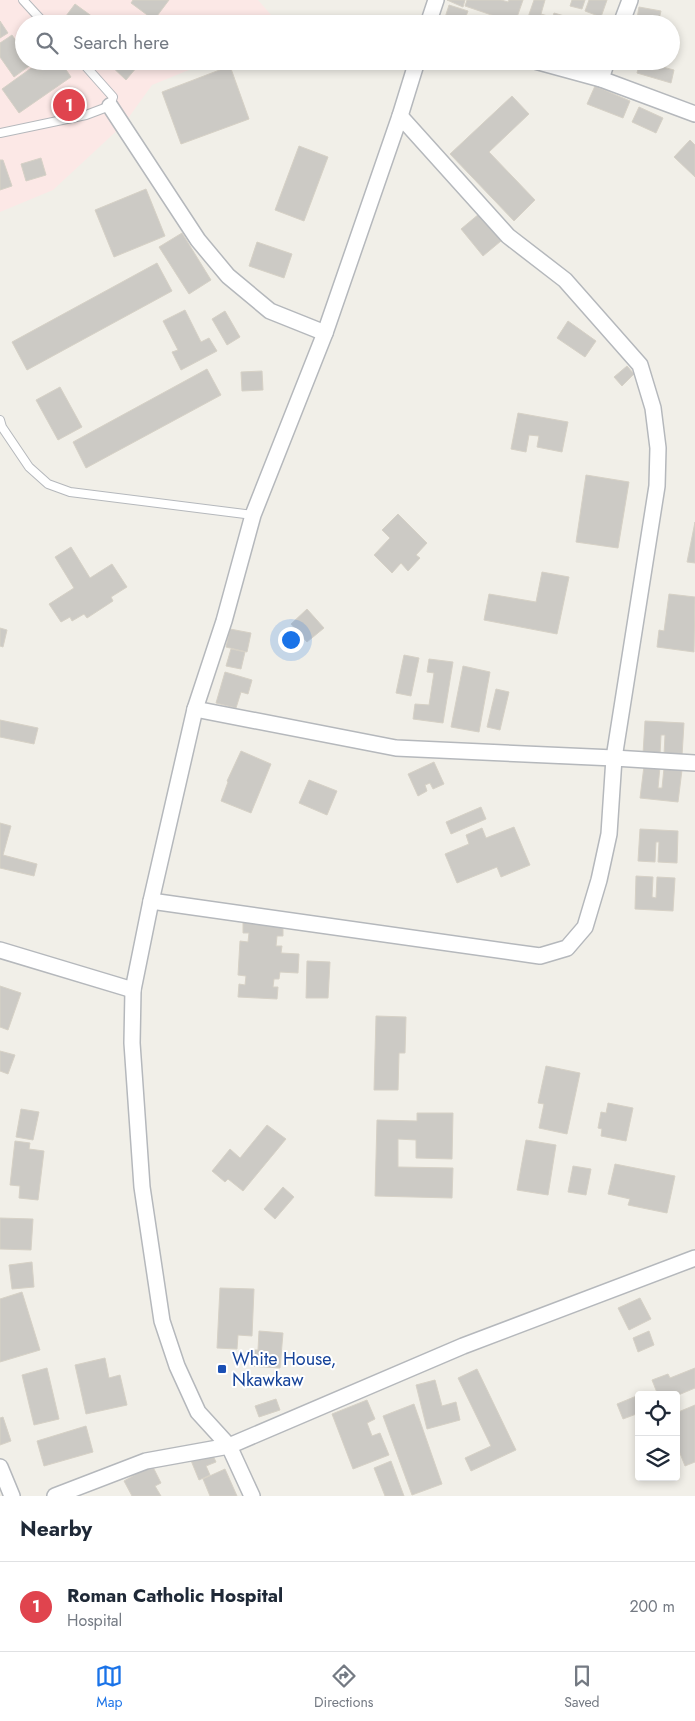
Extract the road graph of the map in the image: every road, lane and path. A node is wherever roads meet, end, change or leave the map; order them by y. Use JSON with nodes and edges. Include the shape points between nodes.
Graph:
{"nodes":[{"id":1,"x":23,"y":0,"type":"edge"},
{"id":2,"x":436,"y":0,"type":"edge"},
{"id":3,"x":630,"y":0,"type":"edge"},
{"id":4,"x":37,"y":15,"type":"edge"},
{"id":5,"x":431,"y":15,"type":"edge"},
{"id":6,"x":624,"y":15,"type":"edge"},
{"id":7,"x":89,"y":70,"type":"edge"},
{"id":8,"x":413,"y":70,"type":"edge"},
{"id":9,"x":568,"y":70,"type":"edge"},
{"id":10,"x":604,"y":70,"type":"edge"},
{"id":11,"x":601,"y":79,"type":"junction"},
{"id":12,"x":110,"y":106,"type":"junction"},
{"id":13,"x":695,"y":114,"type":"edge"},
{"id":14,"x":400,"y":116,"type":"junction"},
{"id":15,"x":0,"y":133,"type":"edge"},
{"id":16,"x":325,"y":333,"type":"junction"},
{"id":17,"x":1,"y":425,"type":"edge"},
{"id":18,"x":253,"y":515,"type":"junction"},
{"id":19,"x":195,"y":709,"type":"junction"},
{"id":20,"x":614,"y":758,"type":"junction"},
{"id":21,"x":695,"y":763,"type":"edge"},
{"id":22,"x":151,"y":901,"type":"junction"},
{"id":23,"x":0,"y":950,"type":"edge"},
{"id":24,"x":133,"y":990,"type":"junction"},
{"id":25,"x":695,"y":1258,"type":"edge"},
{"id":26,"x":230,"y":1446,"type":"junction"},
{"id":27,"x":0,"y":1467,"type":"edge"},
{"id":28,"x":12,"y":1496,"type":"edge"},
{"id":29,"x":54,"y":1496,"type":"edge"},
{"id":30,"x":252,"y":1496,"type":"edge"}],
"edges":[{"from":1,"to":4,"type":"lane"},
{"from":2,"to":5,"type":"street"},
{"from":3,"to":6,"type":"street"},
{"from":7,"to":12,"type":"lane","via":[[113,97]]},
{"from":8,"to":14,"type":"street"},
{"from":9,"to":11,"type":"street"},
{"from":10,"to":11,"type":"street"},
{"from":11,"to":13,"type":"street"},
{"from":12,"to":15,"type":"lane","via":[[86,115]]},
{"from":12,"to":16,"type":"street","via":[[198,240],[228,276],[270,311]]},
{"from":14,"to":16,"type":"street"},
{"from":14,"to":20,"type":"street","via":[[508,236],[565,280],[640,365],[654,408],[657,486]]},
{"from":16,"to":18,"type":"street"},
{"from":17,"to":18,"type":"lane","via":[[29,467],[48,484],[70,492]]},
{"from":18,"to":19,"type":"street","via":[[224,621]]},
{"from":19,"to":20,"type":"street","via":[[396,748]]},
{"from":19,"to":22,"type":"street"},
{"from":20,"to":21,"type":"street"},
{"from":20,"to":22,"type":"street","via":[[610,834],[599,880],[585,928],[566,948],[540,956]]},
{"from":22,"to":24,"type":"street"},
{"from":23,"to":24,"type":"street"},
{"from":24,"to":26,"type":"street","via":[[132,1043],[142,1187],[162,1321],[177,1366],[198,1412]]},
{"from":25,"to":26,"type":"street","via":[[463,1346]]},
{"from":26,"to":29,"type":"street","via":[[146,1461]]},
{"from":26,"to":30,"type":"street"},
{"from":27,"to":28,"type":"street"}]}
